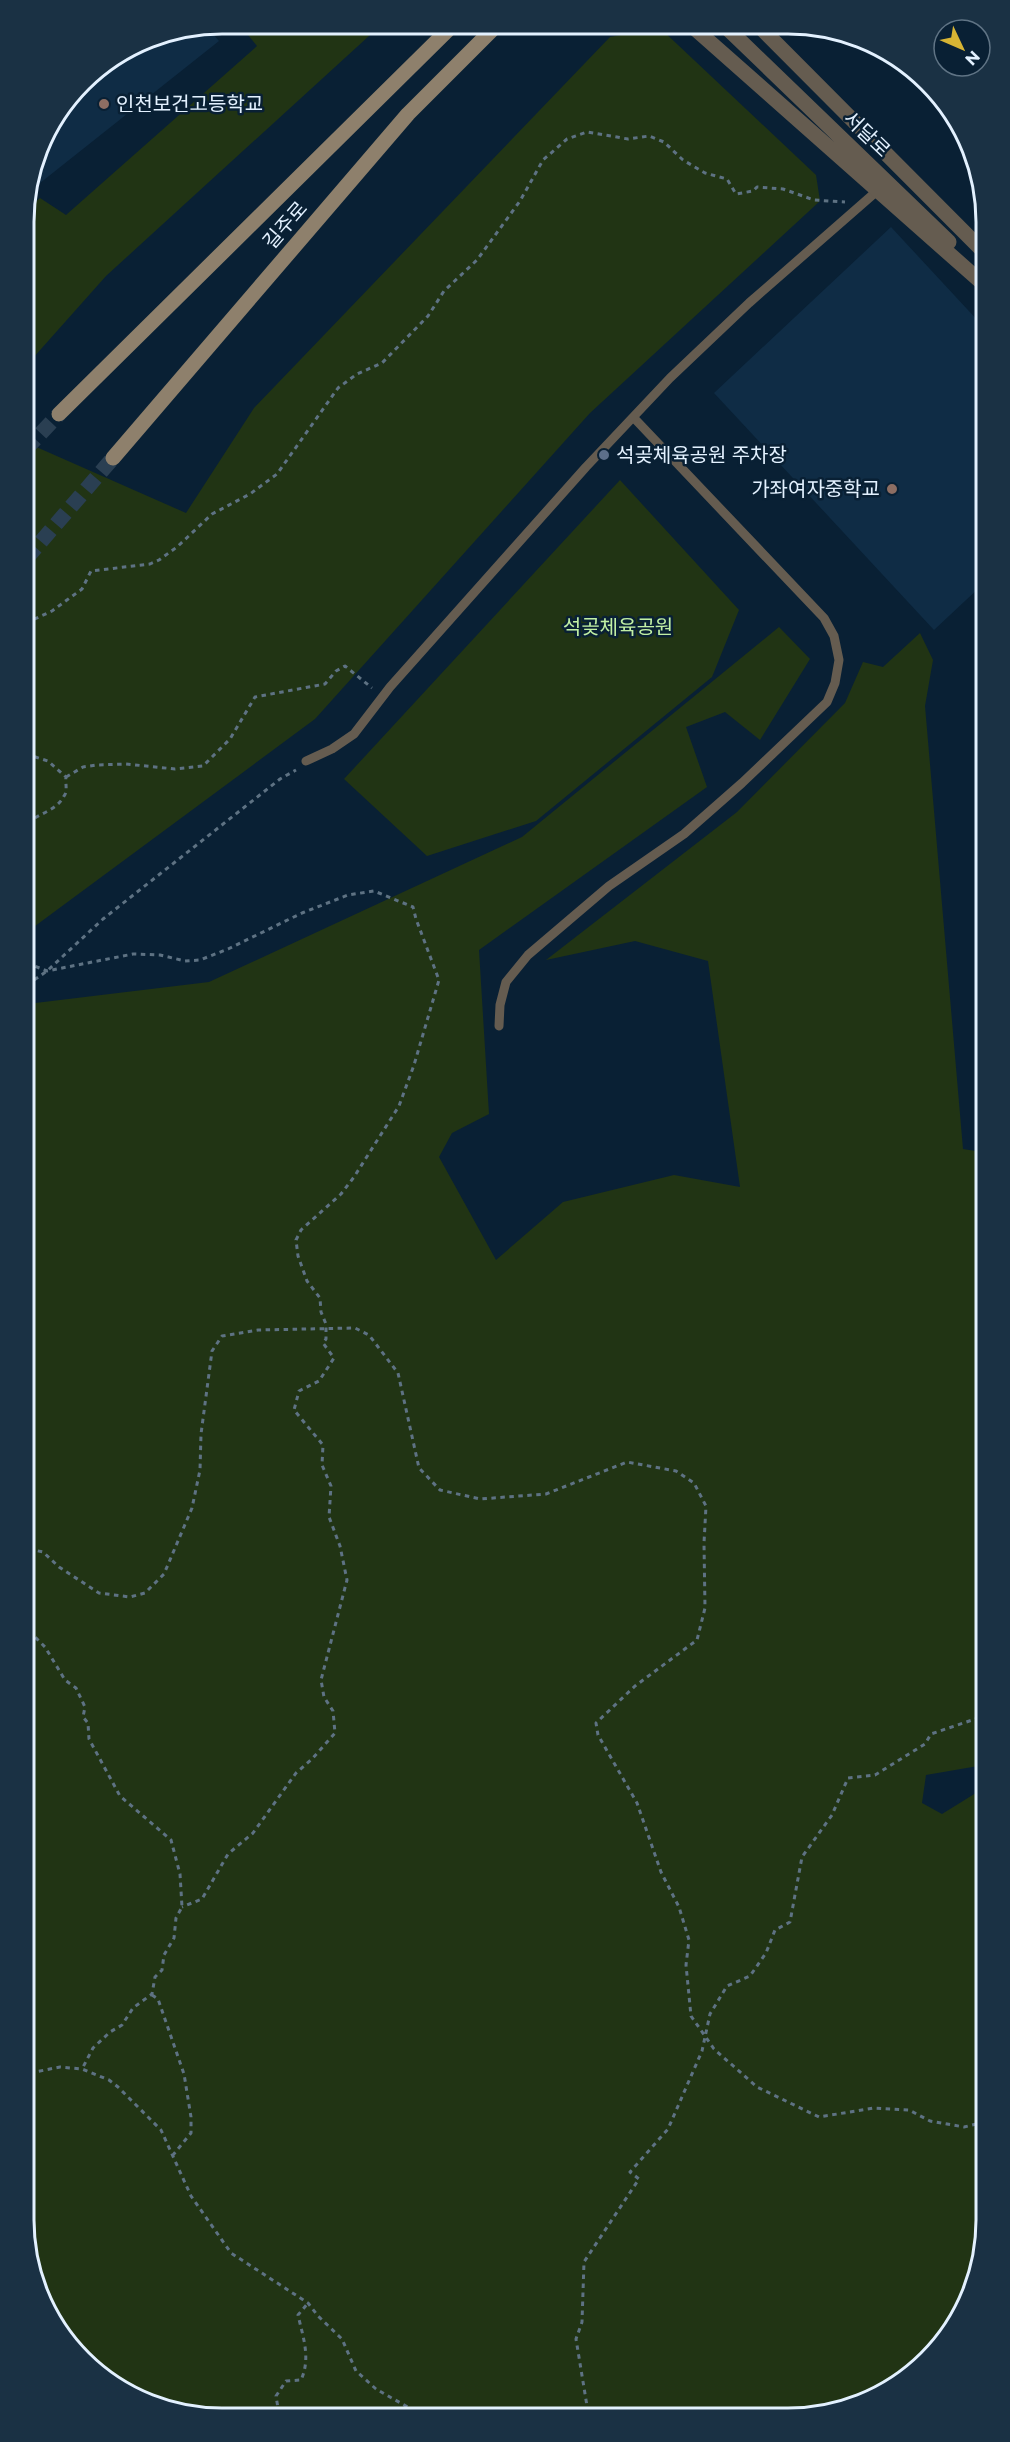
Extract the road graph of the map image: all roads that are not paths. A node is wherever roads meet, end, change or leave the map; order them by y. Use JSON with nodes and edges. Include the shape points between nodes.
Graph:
{"nodes":[{"id":1,"x":444,"y":35,"type":"edge"},
{"id":2,"x":487,"y":35,"type":"edge"},
{"id":3,"x":702,"y":35,"type":"edge"},
{"id":4,"x":734,"y":35,"type":"edge"},
{"id":5,"x":768,"y":35,"type":"edge"},
{"id":6,"x":877,"y":191,"type":"junction"},
{"id":7,"x":976,"y":244,"type":"edge"},
{"id":8,"x":976,"y":268,"type":"edge"},
{"id":9,"x":976,"y":277,"type":"edge"},
{"id":10,"x":59,"y":414,"type":"tunnel mouth"},
{"id":11,"x":634,"y":418,"type":"junction"},
{"id":12,"x":113,"y":458,"type":"tunnel mouth"},
{"id":13,"x":306,"y":761,"type":"road end"},
{"id":14,"x":499,"y":1026,"type":"dead end"}],
"edges":[{"from":1,"to":10,"type":"main road","name":"길주로"},
{"from":2,"to":12,"type":"main road","name":"길주로","via":[[408,114]]},
{"from":3,"to":6,"type":"street"},
{"from":4,"to":8,"type":"street","name":"서달로"},
{"from":5,"to":7,"type":"street"},
{"from":6,"to":9,"type":"street"},
{"from":6,"to":11,"type":"lane","via":[[749,303]]},
{"from":11,"to":13,"type":"lane","via":[[382,696],[354,734]]},
{"from":11,"to":14,"type":"lane","via":[[824,618],[834,636],[839,660],[835,683],[827,702],[742,783],[684,834],[609,886],[528,956],[506,982]]}]}
